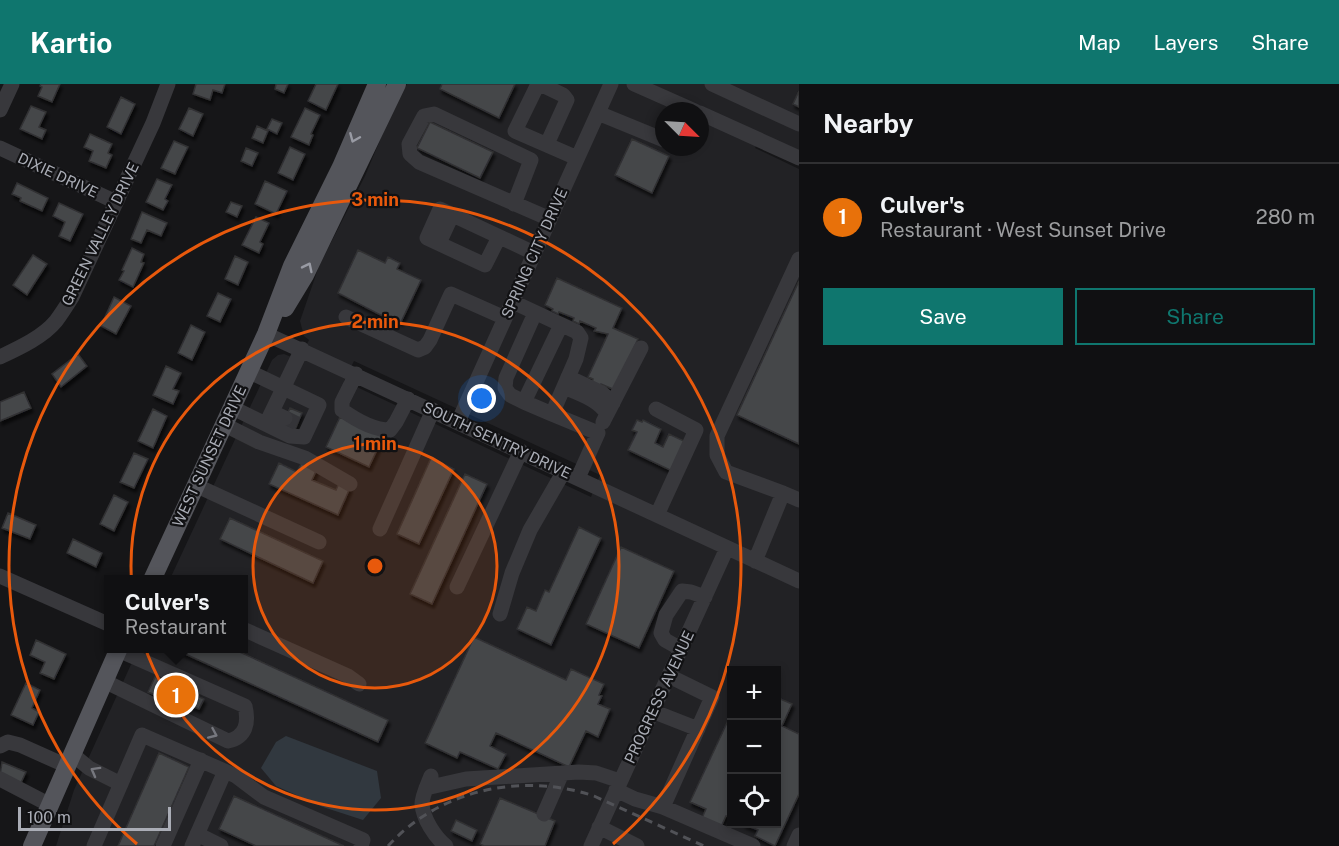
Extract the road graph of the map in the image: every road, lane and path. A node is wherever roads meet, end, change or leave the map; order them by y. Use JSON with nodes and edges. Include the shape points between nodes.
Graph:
{"nodes":[{"id":1,"x":12,"y":84,"type":"edge"},
{"id":2,"x":168,"y":84,"type":"edge"},
{"id":3,"x":377,"y":84,"type":"edge"},
{"id":4,"x":397,"y":84,"type":"edge"},
{"id":5,"x":539,"y":84,"type":"edge"},
{"id":6,"x":611,"y":84,"type":"edge"},
{"id":7,"x":634,"y":84,"type":"edge"},
{"id":8,"x":712,"y":84,"type":"edge"},
{"id":9,"x":673,"y":102,"type":"edge"},
{"id":10,"x":0,"y":110,"type":"edge"},
{"id":11,"x":598,"y":113,"type":"junction"},
{"id":12,"x":709,"y":118,"type":"edge"},
{"id":13,"x":799,"y":124,"type":"edge"},
{"id":14,"x":655,"y":136,"type":"edge"},
{"id":15,"x":547,"y":144,"type":"junction"},
{"id":16,"x":0,"y":148,"type":"edge"},
{"id":17,"x":577,"y":158,"type":"junction"},
{"id":18,"x":799,"y":158,"type":"edge"},
{"id":19,"x":116,"y":202,"type":"junction"},
{"id":20,"x":514,"y":204,"type":"junction"},
{"id":21,"x":550,"y":219,"type":"junction"},
{"id":22,"x":499,"y":237,"type":"junction"},
{"id":23,"x":534,"y":253,"type":"junction"},
{"id":24,"x":799,"y":260,"type":"edge"},
{"id":25,"x":513,"y":302,"type":"junction"},
{"id":26,"x":535,"y":313,"type":"junction"},
{"id":27,"x":346,"y":317,"type":"dead end"},
{"id":28,"x":505,"y":318,"type":"junction"},
{"id":29,"x":561,"y":325,"type":"junction"},
{"id":30,"x":266,"y":333,"type":"junction"},
{"id":31,"x":641,"y":348,"type":"dead end"},
{"id":32,"x":302,"y":349,"type":"junction"},
{"id":33,"x":0,"y":357,"type":"edge"},
{"id":34,"x":248,"y":371,"type":"junction"},
{"id":35,"x":356,"y":374,"type":"junction"},
{"id":36,"x":566,"y":382,"type":"junction"},
{"id":37,"x":283,"y":388,"type":"junction"},
{"id":38,"x":408,"y":399,"type":"junction"},
{"id":39,"x":524,"y":402,"type":"junction"},
{"id":40,"x":231,"y":407,"type":"junction"},
{"id":41,"x":610,"y":409,"type":"junction"},
{"id":42,"x":656,"y":409,"type":"dead end"},
{"id":43,"x":433,"y":410,"type":"junction"},
{"id":44,"x":552,"y":414,"type":"junction"},
{"id":45,"x":286,"y":422,"type":"junction"},
{"id":46,"x":458,"y":422,"type":"junction"},
{"id":47,"x":223,"y":424,"type":"junction"},
{"id":48,"x":598,"y":433,"type":"junction"},
{"id":49,"x":521,"y":452,"type":"junction"},
{"id":50,"x":564,"y":471,"type":"junction"},
{"id":51,"x":578,"y":478,"type":"junction"},
{"id":52,"x":350,"y":484,"type":"dead end"},
{"id":53,"x":195,"y":485,"type":"junction"},
{"id":54,"x":783,"y":493,"type":"junction"},
{"id":55,"x":799,"y":500,"type":"edge"},
{"id":56,"x":657,"y":515,"type":"junction"},
{"id":57,"x":380,"y":529,"type":"dead end"},
{"id":58,"x":319,"y":542,"type":"dead end"},
{"id":59,"x":728,"y":548,"type":"junction"},
{"id":60,"x":755,"y":561,"type":"junction"},
{"id":61,"x":154,"y":575,"type":"edge"},
{"id":62,"x":0,"y":576,"type":"edge"},
{"id":63,"x":799,"y":581,"type":"edge"},
{"id":64,"x":458,"y":587,"type":"dead end"},
{"id":65,"x":705,"y":597,"type":"junction"},
{"id":66,"x":500,"y":614,"type":"dead end"},
{"id":67,"x":104,"y":622,"type":"edge"},
{"id":68,"x":248,"y":631,"type":"edge"},
{"id":69,"x":681,"y":649,"type":"junction"},
{"id":70,"x":117,"y":653,"type":"edge"},
{"id":71,"x":128,"y":653,"type":"edge"},
{"id":72,"x":669,"y":676,"type":"junction"},
{"id":73,"x":104,"y":681,"type":"junction"},
{"id":74,"x":359,"y":684,"type":"dead end"},
{"id":75,"x":652,"y":711,"type":"junction"},
{"id":76,"x":698,"y":729,"type":"junction"},
{"id":77,"x":0,"y":746,"type":"edge"},
{"id":78,"x":70,"y":760,"type":"junction"},
{"id":79,"x":201,"y":760,"type":"junction"},
{"id":80,"x":225,"y":771,"type":"junction"},
{"id":81,"x":562,"y":773,"type":"junction"},
{"id":82,"x":0,"y":779,"type":"edge"},
{"id":83,"x":121,"y":784,"type":"junction"},
{"id":84,"x":618,"y":786,"type":"junction"},
{"id":85,"x":50,"y":805,"type":"junction"},
{"id":86,"x":663,"y":807,"type":"junction"},
{"id":87,"x":544,"y":814,"type":"dead end"},
{"id":88,"x":599,"y":827,"type":"junction"},
{"id":89,"x":799,"y":835,"type":"edge"},
{"id":90,"x":195,"y":840,"type":"edge"},
{"id":91,"x":32,"y":846,"type":"edge"},
{"id":92,"x":94,"y":846,"type":"edge"},
{"id":93,"x":164,"y":846,"type":"edge"},
{"id":94,"x":221,"y":846,"type":"edge"},
{"id":95,"x":361,"y":846,"type":"edge"},
{"id":96,"x":446,"y":846,"type":"edge"},
{"id":97,"x":591,"y":846,"type":"edge"},
{"id":98,"x":637,"y":846,"type":"edge"},
{"id":99,"x":753,"y":846,"type":"edge"},
{"id":100,"x":794,"y":846,"type":"edge"}],
"edges":[{"from":1,"to":10,"type":"street"},
{"from":2,"to":19,"type":"street","name":"GREEN VALLEY DRIVE"},
{"from":3,"to":30,"type":"main road","name":"WEST SUNSET DRIVE","one_way":true,"via":[[292,266]]},
{"from":30,"to":4,"type":"main road","name":"WEST SUNSET DRIVE","one_way":true,"via":[[304,275]]},
{"from":5,"to":15,"type":"street","via":[[567,100]]},
{"from":5,"to":15,"type":"street","via":[[515,131]]},
{"from":6,"to":11,"type":"street","name":"SPRING CITY DRIVE"},
{"from":7,"to":9,"type":"street"},
{"from":8,"to":13,"type":"street"},
{"from":11,"to":14,"type":"street"},
{"from":11,"to":17,"type":"street","name":"SPRING CITY DRIVE"},
{"from":12,"to":18,"type":"street"},
{"from":15,"to":17,"type":"street"},
{"from":16,"to":19,"type":"street","name":"DIXIE DRIVE"},
{"from":17,"to":21,"type":"street","name":"SPRING CITY DRIVE"},
{"from":19,"to":33,"type":"street","name":"GREEN VALLEY DRIVE","via":[[72,297],[56,322]]},
{"from":20,"to":20,"type":"street","via":[[419,162],[410,154],[409,144],[424,116],[434,114],[531,160]]},
{"from":20,"to":21,"type":"street"},
{"from":21,"to":23,"type":"street","name":"SPRING CITY DRIVE"},
{"from":22,"to":22,"type":"street","via":[[440,209],[427,238],[485,265]]},
{"from":22,"to":23,"type":"street"},
{"from":23,"to":25,"type":"street","name":"SPRING CITY DRIVE"},
{"from":24,"to":54,"type":"street","via":[[717,436],[717,455],[726,472]]},
{"from":25,"to":26,"type":"street"},
{"from":25,"to":28,"type":"street","name":"SPRING CITY DRIVE"},
{"from":26,"to":29,"type":"street"},
{"from":26,"to":39,"type":"street","via":[[506,378],[505,388],[510,395]]},
{"from":27,"to":28,"type":"street","via":[[418,350],[430,340],[450,294]]},
{"from":28,"to":46,"type":"street","name":"SPRING CITY DRIVE"},
{"from":29,"to":36,"type":"street","via":[[581,338]]},
{"from":29,"to":39,"type":"street"},
{"from":30,"to":32,"type":"street","name":"SOUTH SENTRY DRIVE"},
{"from":30,"to":34,"type":"main road","name":"WEST SUNSET DRIVE"},
{"from":31,"to":41,"type":"street"},
{"from":32,"to":35,"type":"street","name":"SOUTH SENTRY DRIVE"},
{"from":32,"to":37,"type":"street"},
{"from":34,"to":37,"type":"street"},
{"from":34,"to":40,"type":"main road","name":"WEST SUNSET DRIVE"},
{"from":35,"to":38,"type":"street","name":"SOUTH SENTRY DRIVE"},
{"from":35,"to":38,"type":"street","via":[[342,410],[367,424],[390,430]]},
{"from":36,"to":41,"type":"street","via":[[602,393]]},
{"from":36,"to":44,"type":"street"},
{"from":37,"to":45,"type":"street"},
{"from":37,"to":45,"type":"street","via":[[319,405]]},
{"from":38,"to":43,"type":"street","name":"SOUTH SENTRY DRIVE"},
{"from":39,"to":44,"type":"street"},
{"from":40,"to":45,"type":"street"},
{"from":40,"to":47,"type":"main road","name":"WEST SUNSET DRIVE"},
{"from":41,"to":48,"type":"street"},
{"from":42,"to":56,"type":"street","via":[[696,430]]},
{"from":43,"to":46,"type":"street","name":"SOUTH SENTRY DRIVE"},
{"from":43,"to":57,"type":"street"},
{"from":44,"to":48,"type":"street"},
{"from":46,"to":49,"type":"street","name":"SOUTH SENTRY DRIVE"},
{"from":47,"to":52,"type":"street","via":[[305,458]]},
{"from":47,"to":53,"type":"main road","name":"WEST SUNSET DRIVE"},
{"from":48,"to":51,"type":"street"},
{"from":49,"to":50,"type":"street","name":"SOUTH SENTRY DRIVE"},
{"from":49,"to":64,"type":"street"},
{"from":50,"to":51,"type":"street","name":"SOUTH SENTRY DRIVE"},
{"from":50,"to":66,"type":"street","via":[[530,530]]},
{"from":51,"to":56,"type":"street","name":"SOUTH SENTRY DRIVE"},
{"from":53,"to":58,"type":"street"},
{"from":53,"to":61,"type":"main road","name":"WEST SUNSET DRIVE"},
{"from":54,"to":55,"type":"street"},
{"from":54,"to":60,"type":"street"},
{"from":56,"to":59,"type":"street","name":"SOUTH SENTRY DRIVE"},
{"from":59,"to":60,"type":"street","name":"SOUTH SENTRY DRIVE"},
{"from":59,"to":65,"type":"street","name":"PROGRESS AVENUE"},
{"from":60,"to":63,"type":"street","name":"SOUTH SENTRY DRIVE"},
{"from":62,"to":67,"type":"street"},
{"from":65,"to":69,"type":"street","name":"PROGRESS AVENUE"},
{"from":65,"to":69,"type":"street","via":[[682,591],[666,615],[661,633]]},
{"from":68,"to":74,"type":"street"},
{"from":69,"to":72,"type":"street","name":"PROGRESS AVENUE"},
{"from":70,"to":73,"type":"main road"},
{"from":73,"to":71,"type":"street","one_way":true,"via":[[228,741],[243,733],[248,720],[245,706]]},
{"from":72,"to":75,"type":"street","name":"PROGRESS AVENUE"},
{"from":72,"to":76,"type":"street","via":[[712,697]]},
{"from":73,"to":78,"type":"main road"},
{"from":75,"to":76,"type":"street"},
{"from":75,"to":84,"type":"street","name":"PROGRESS AVENUE"},
{"from":76,"to":86,"type":"street"},
{"from":77,"to":78,"type":"street","via":[[8,742]]},
{"from":83,"to":78,"type":"street","one_way":true},
{"from":78,"to":85,"type":"main road"},
{"from":79,"to":80,"type":"street"},
{"from":79,"to":83,"type":"street","via":[[142,735]]},
{"from":79,"to":93,"type":"street"},
{"from":80,"to":90,"type":"street"},
{"from":80,"to":95,"type":"street","via":[[264,797],[363,840]]},
{"from":81,"to":84,"type":"street","via":[[596,772]]},
{"from":81,"to":87,"type":"street"},
{"from":81,"to":96,"type":"street","via":[[429,782],[422,803],[425,815],[436,837]]},
{"from":82,"to":85,"type":"street"},
{"from":83,"to":92,"type":"street"},
{"from":84,"to":86,"type":"street","via":[[635,799]]},
{"from":84,"to":88,"type":"street","name":"PROGRESS AVENUE"},
{"from":85,"to":91,"type":"main road"},
{"from":86,"to":99,"type":"street"},
{"from":88,"to":97,"type":"street","name":"PROGRESS AVENUE"},
{"from":88,"to":98,"type":"street"},
{"from":89,"to":100,"type":"street"},
{"from":90,"to":94,"type":"street"}]}
